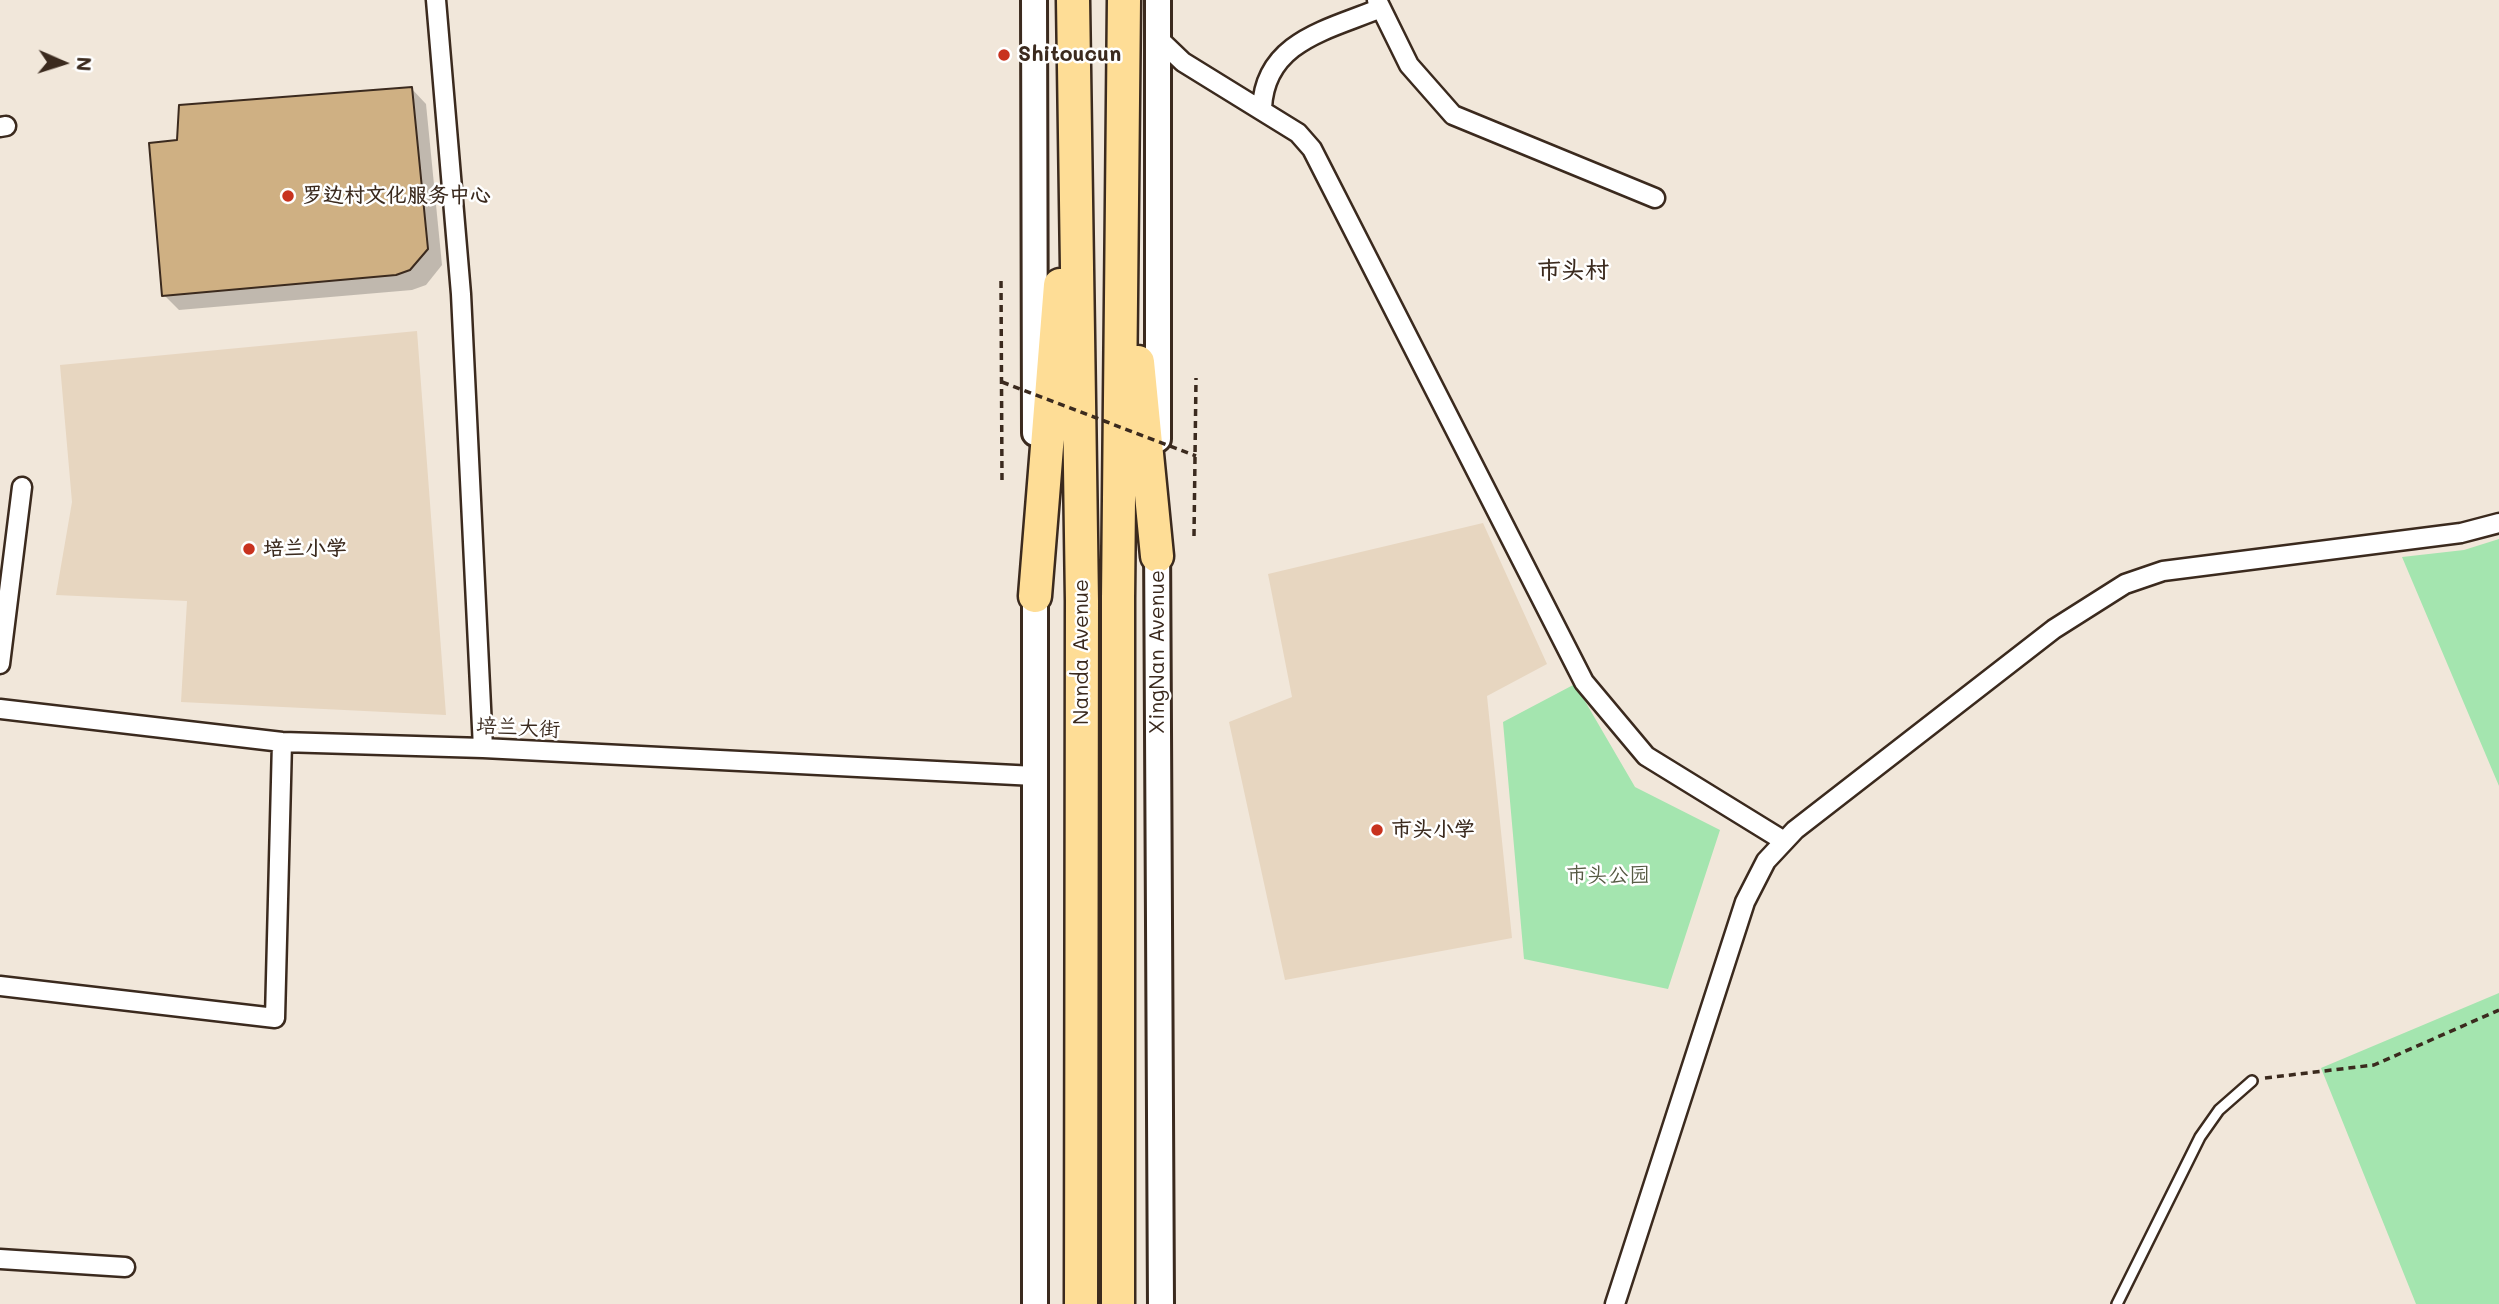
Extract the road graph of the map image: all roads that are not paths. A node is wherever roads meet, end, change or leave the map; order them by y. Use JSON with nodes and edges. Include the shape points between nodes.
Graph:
{"nodes":[{"id":1,"x":436,"y":0,"type":"edge"},
{"id":2,"x":1034,"y":0,"type":"edge"},
{"id":3,"x":1073,"y":0,"type":"edge"},
{"id":4,"x":1124,"y":0,"type":"edge"},
{"id":5,"x":1158,"y":0,"type":"edge"},
{"id":6,"x":1379,"y":4,"type":"edge"},
{"id":7,"x":1159,"y":39,"type":"junction"},
{"id":8,"x":1075,"y":92,"type":"junction"},
{"id":9,"x":1262,"y":108,"type":"junction"},
{"id":10,"x":1122,"y":198,"type":"junction"},
{"id":11,"x":1656,"y":198,"type":"dead end"},
{"id":12,"x":22,"y":487,"type":"dead end"},
{"id":13,"x":2499,"y":523,"type":"edge"},
{"id":14,"x":1157,"y":556,"type":"junction"},
{"id":15,"x":4,"y":593,"type":"edge"},
{"id":16,"x":1035,"y":596,"type":"junction"},
{"id":17,"x":0,"y":664,"type":"edge"},
{"id":18,"x":0,"y":709,"type":"edge"},
{"id":19,"x":282,"y":742,"type":"junction"},
{"id":20,"x":483,"y":748,"type":"junction"},
{"id":21,"x":1035,"y":776,"type":"junction"},
{"id":22,"x":1784,"y":841,"type":"junction"},
{"id":23,"x":0,"y":986,"type":"edge"},
{"id":24,"x":2252,"y":1081,"type":"road end"},
{"id":25,"x":0,"y":1259,"type":"edge"},
{"id":26,"x":125,"y":1267,"type":"dead end"},
{"id":27,"x":1035,"y":1304,"type":"edge"},
{"id":28,"x":1081,"y":1304,"type":"edge"},
{"id":29,"x":1118,"y":1304,"type":"edge"},
{"id":30,"x":1161,"y":1304,"type":"edge"},
{"id":31,"x":1615,"y":1304,"type":"edge"},
{"id":32,"x":2117,"y":1304,"type":"edge"}],
"edges":[{"from":1,"to":20,"type":"street","via":[[461,294]]},
{"from":2,"to":16,"type":"main road"},
{"from":3,"to":8,"type":"highway","name":"Nanda Avenue"},
{"from":4,"to":10,"type":"highway","name":"Nanda Avenue"},
{"from":5,"to":7,"type":"main road","name":"XingNan Avenue"},
{"from":6,"to":9,"type":"street","via":[[1301,41],[1273,63],[1263,89]]},
{"from":6,"to":11,"type":"street","via":[[1409,65],[1453,115]]},
{"from":7,"to":9,"type":"street","via":[[1184,62]]},
{"from":7,"to":14,"type":"main road","name":"XingNan Avenue"},
{"from":8,"to":16,"type":"highway"},
{"from":8,"to":28,"type":"highway","name":"Nanda Avenue","via":[[1082,601]]},
{"from":9,"to":22,"type":"street","via":[[1312,149],[1584,681],[1646,756]]},
{"from":10,"to":14,"type":"highway"},
{"from":10,"to":29,"type":"highway","name":"Nanda Avenue"},
{"from":12,"to":15,"type":"street"},
{"from":13,"to":22,"type":"street","via":[[2461,533],[2164,571],[2125,584],[2054,629]]},
{"from":14,"to":30,"type":"main road","name":"XingNan Avenue"},
{"from":15,"to":17,"type":"street"},
{"from":16,"to":21,"type":"main road"},
{"from":18,"to":19,"type":"street","name":"培兰大街"},
{"from":19,"to":20,"type":"street","name":"培兰大街"},
{"from":19,"to":23,"type":"street","via":[[275,1018]]},
{"from":20,"to":21,"type":"street","name":"培兰大街"},
{"from":21,"to":27,"type":"main road"},
{"from":22,"to":31,"type":"street","via":[[1766,861],[1745,902]]},
{"from":24,"to":32,"type":"lane","via":[[2220,1110],[2200,1137]]},
{"from":25,"to":26,"type":"street"}]}
